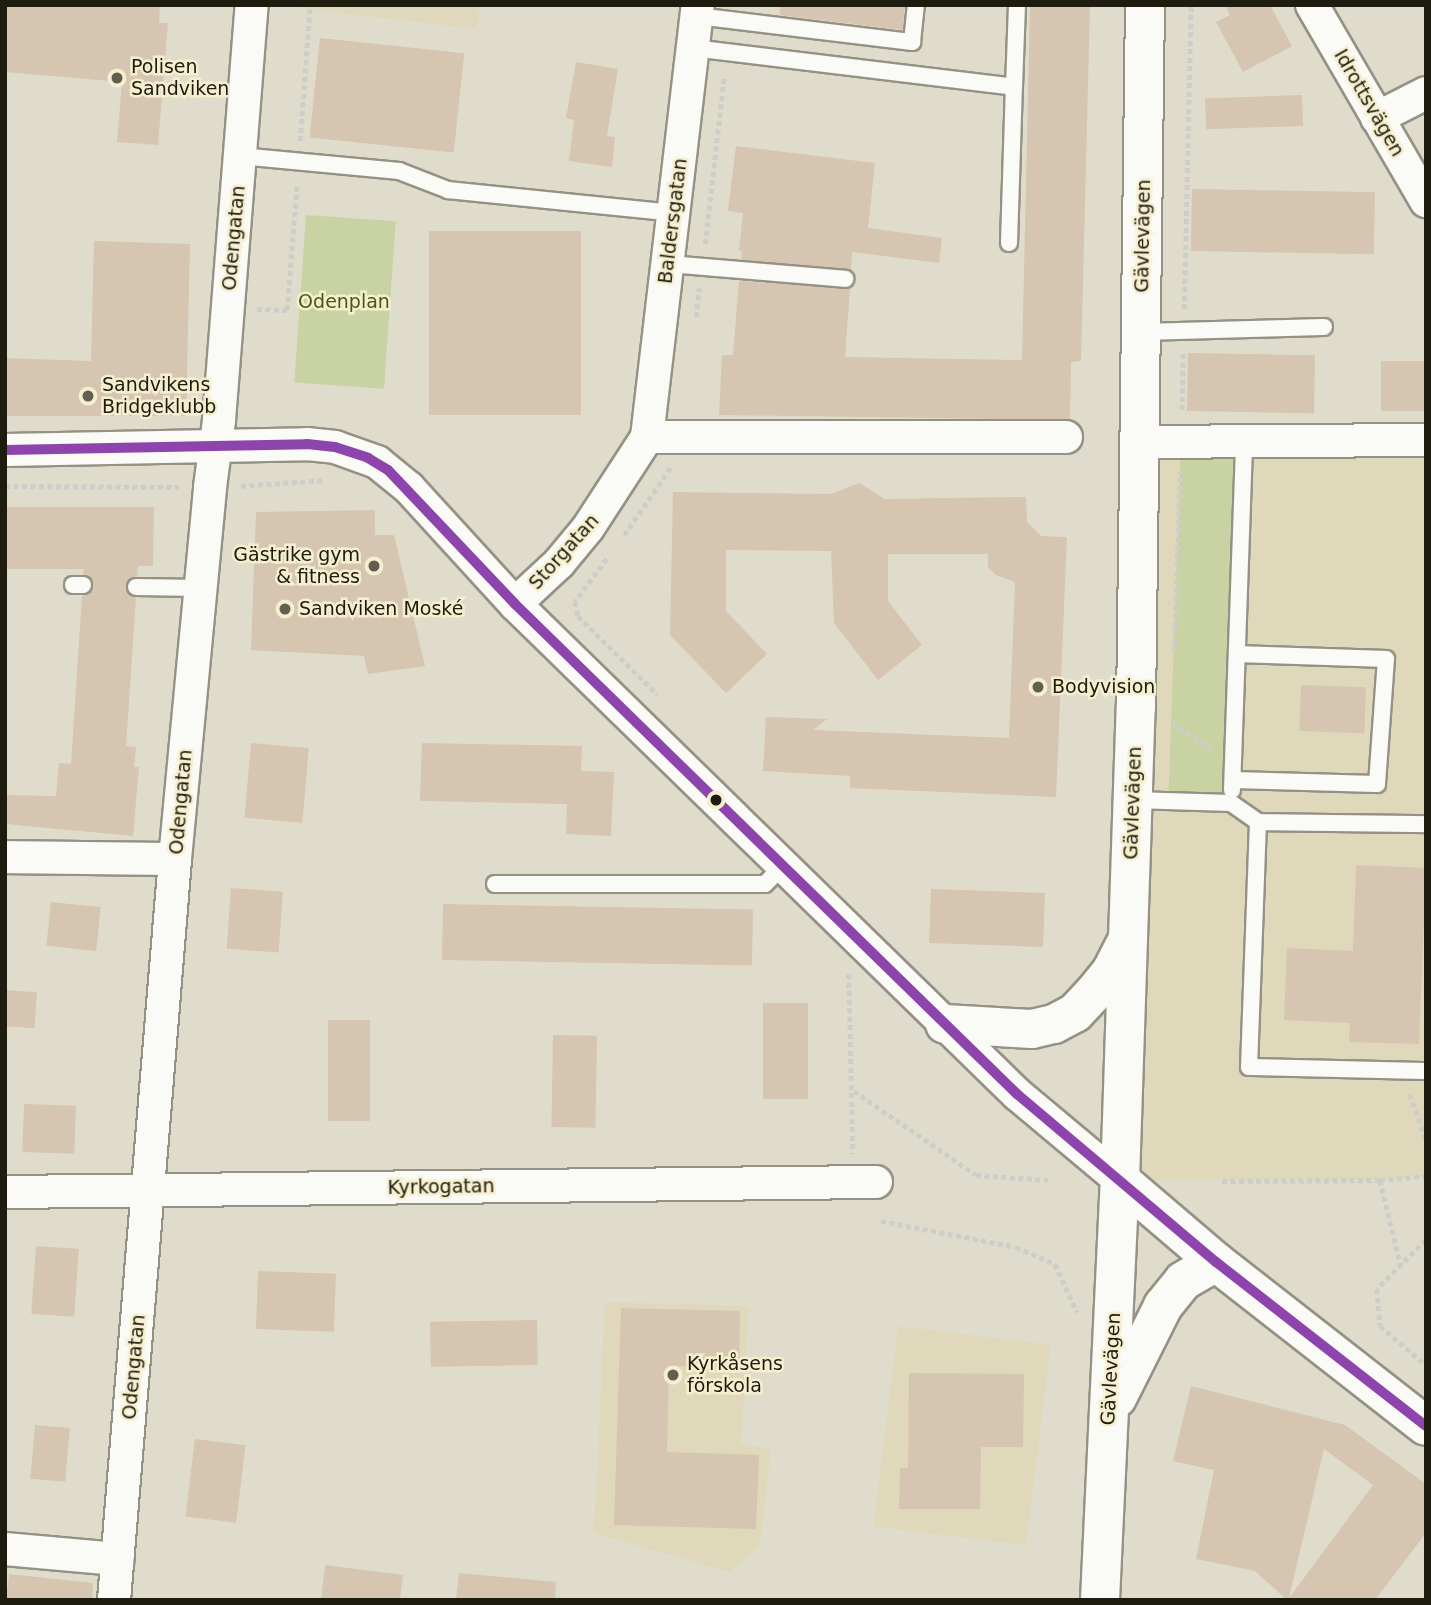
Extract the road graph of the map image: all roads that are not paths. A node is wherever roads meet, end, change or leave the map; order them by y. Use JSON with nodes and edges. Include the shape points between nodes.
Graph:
{"nodes":[{"id":1,"x":252,"y":5,"type":"edge"},
{"id":2,"x":916,"y":5,"type":"edge"},
{"id":3,"x":1017,"y":5,"type":"edge"},
{"id":4,"x":1145,"y":5,"type":"edge"},
{"id":5,"x":1312,"y":5,"type":"edge"},
{"id":6,"x":697,"y":11,"type":"edge"},
{"id":7,"x":693,"y":48,"type":"junction"},
{"id":8,"x":1014,"y":87,"type":"junction"},
{"id":9,"x":1426,"y":93,"type":"edge"},
{"id":10,"x":1377,"y":118,"type":"junction"},
{"id":11,"x":240,"y":156,"type":"junction"},
{"id":12,"x":1426,"y":201,"type":"edge"},
{"id":13,"x":673,"y":213,"type":"junction"},
{"id":14,"x":1009,"y":243,"type":"dead end"},
{"id":15,"x":668,"y":264,"type":"junction"},
{"id":16,"x":845,"y":279,"type":"dead end"},
{"id":17,"x":1324,"y":327,"type":"dead end"},
{"id":18,"x":1141,"y":332,"type":"junction"},
{"id":19,"x":647,"y":437,"type":"junction"},
{"id":20,"x":1066,"y":437,"type":"dead end"},
{"id":21,"x":1426,"y":440,"type":"edge"},
{"id":22,"x":1140,"y":442,"type":"junction"},
{"id":23,"x":1244,"y":442,"type":"junction"},
{"id":24,"x":215,"y":444,"type":"junction"},
{"id":25,"x":5,"y":450,"type":"edge"},
{"id":26,"x":136,"y":587,"type":"dead end"},
{"id":27,"x":201,"y":588,"type":"junction"},
{"id":28,"x":515,"y":604,"type":"junction"},
{"id":29,"x":1237,"y":653,"type":"junction"},
{"id":30,"x":1233,"y":772,"type":"junction"},
{"id":31,"x":1133,"y":800,"type":"junction"},
{"id":32,"x":1231,"y":803,"type":"junction"},
{"id":33,"x":1258,"y":822,"type":"junction"},
{"id":34,"x":1426,"y":824,"type":"edge"},
{"id":35,"x":5,"y":857,"type":"edge"},
{"id":36,"x":175,"y":859,"type":"junction"},
{"id":37,"x":782,"y":867,"type":"junction"},
{"id":38,"x":495,"y":884,"type":"dead end"},
{"id":39,"x":1128,"y":939,"type":"junction"},
{"id":40,"x":945,"y":1024,"type":"junction"},
{"id":41,"x":1426,"y":1071,"type":"edge"},
{"id":42,"x":1120,"y":1180,"type":"junction"},
{"id":43,"x":863,"y":1182,"type":"road end"},
{"id":44,"x":148,"y":1190,"type":"junction"},
{"id":45,"x":5,"y":1192,"type":"edge"},
{"id":46,"x":1216,"y":1262,"type":"junction"},
{"id":47,"x":1109,"y":1415,"type":"junction"},
{"id":48,"x":1426,"y":1426,"type":"edge"},
{"id":49,"x":5,"y":1549,"type":"edge"},
{"id":50,"x":118,"y":1559,"type":"junction"},
{"id":51,"x":114,"y":1600,"type":"edge"},
{"id":52,"x":1100,"y":1600,"type":"edge"}],
"edges":[{"from":1,"to":11,"type":"street","name":"Odengatan"},
{"from":2,"to":6,"type":"lane","via":[[912,42]]},
{"from":3,"to":8,"type":"lane"},
{"from":4,"to":18,"type":"main road","name":"Gävlevägen"},
{"from":5,"to":10,"type":"street","name":"Idrottsvägen"},
{"from":6,"to":7,"type":"street","name":"Baldersgatan"},
{"from":7,"to":8,"type":"lane"},
{"from":7,"to":13,"type":"street","name":"Baldersgatan"},
{"from":8,"to":14,"type":"lane"},
{"from":9,"to":10,"type":"street"},
{"from":10,"to":12,"type":"street","name":"Idrottsvägen"},
{"from":11,"to":13,"type":"lane","via":[[398,171],[448,190]]},
{"from":11,"to":24,"type":"street","name":"Odengatan"},
{"from":13,"to":15,"type":"street","name":"Baldersgatan"},
{"from":15,"to":16,"type":"lane"},
{"from":15,"to":19,"type":"street","name":"Baldersgatan"},
{"from":17,"to":18,"type":"lane"},
{"from":18,"to":22,"type":"main road","name":"Gävlevägen"},
{"from":19,"to":20,"type":"street"},
{"from":19,"to":28,"type":"street","name":"Storgatan","via":[[589,528]]},
{"from":21,"to":23,"type":"street"},
{"from":22,"to":23,"type":"street"},
{"from":22,"to":31,"type":"main road","name":"Gävlevägen"},
{"from":23,"to":29,"type":"lane"},
{"from":24,"to":25,"type":"street","name":"Storgatan"},
{"from":24,"to":27,"type":"street","name":"Odengatan"},
{"from":24,"to":28,"type":"street","name":"Storgatan","via":[[335,447],[377,463],[400,480]]},
{"from":26,"to":27,"type":"lane"},
{"from":27,"to":36,"type":"street","name":"Odengatan"},
{"from":28,"to":37,"type":"street"},
{"from":29,"to":30,"type":"lane"},
{"from":29,"to":30,"type":"lane","via":[[1386,659],[1377,784]]},
{"from":30,"to":32,"type":"lane"},
{"from":31,"to":32,"type":"lane"},
{"from":31,"to":39,"type":"main road","name":"Gävlevägen"},
{"from":32,"to":33,"type":"lane"},
{"from":33,"to":34,"type":"lane"},
{"from":33,"to":41,"type":"lane","via":[[1249,1067]]},
{"from":35,"to":36,"type":"street"},
{"from":36,"to":44,"type":"street","name":"Odengatan"},
{"from":37,"to":38,"type":"lane","via":[[765,884]]},
{"from":37,"to":40,"type":"street"},
{"from":39,"to":40,"type":"main road","via":[[1093,994],[1075,1013],[1054,1024],[1032,1029]]},
{"from":39,"to":42,"type":"main road","name":"Gävlevägen"},
{"from":40,"to":42,"type":"street","via":[[1017,1094]]},
{"from":42,"to":46,"type":"main road"},
{"from":42,"to":47,"type":"main road","name":"Gävlevägen"},
{"from":43,"to":44,"type":"street","name":"Kyrkogatan"},
{"from":44,"to":45,"type":"street","name":"Kyrkogatan"},
{"from":44,"to":50,"type":"street","name":"Odengatan"},
{"from":46,"to":47,"type":"main road","via":[[1183,1281],[1163,1306]]},
{"from":46,"to":48,"type":"main road"},
{"from":47,"to":52,"type":"main road","name":"Gävlevägen"},
{"from":49,"to":50,"type":"street"},
{"from":50,"to":51,"type":"street","name":"Odengatan"}]}
